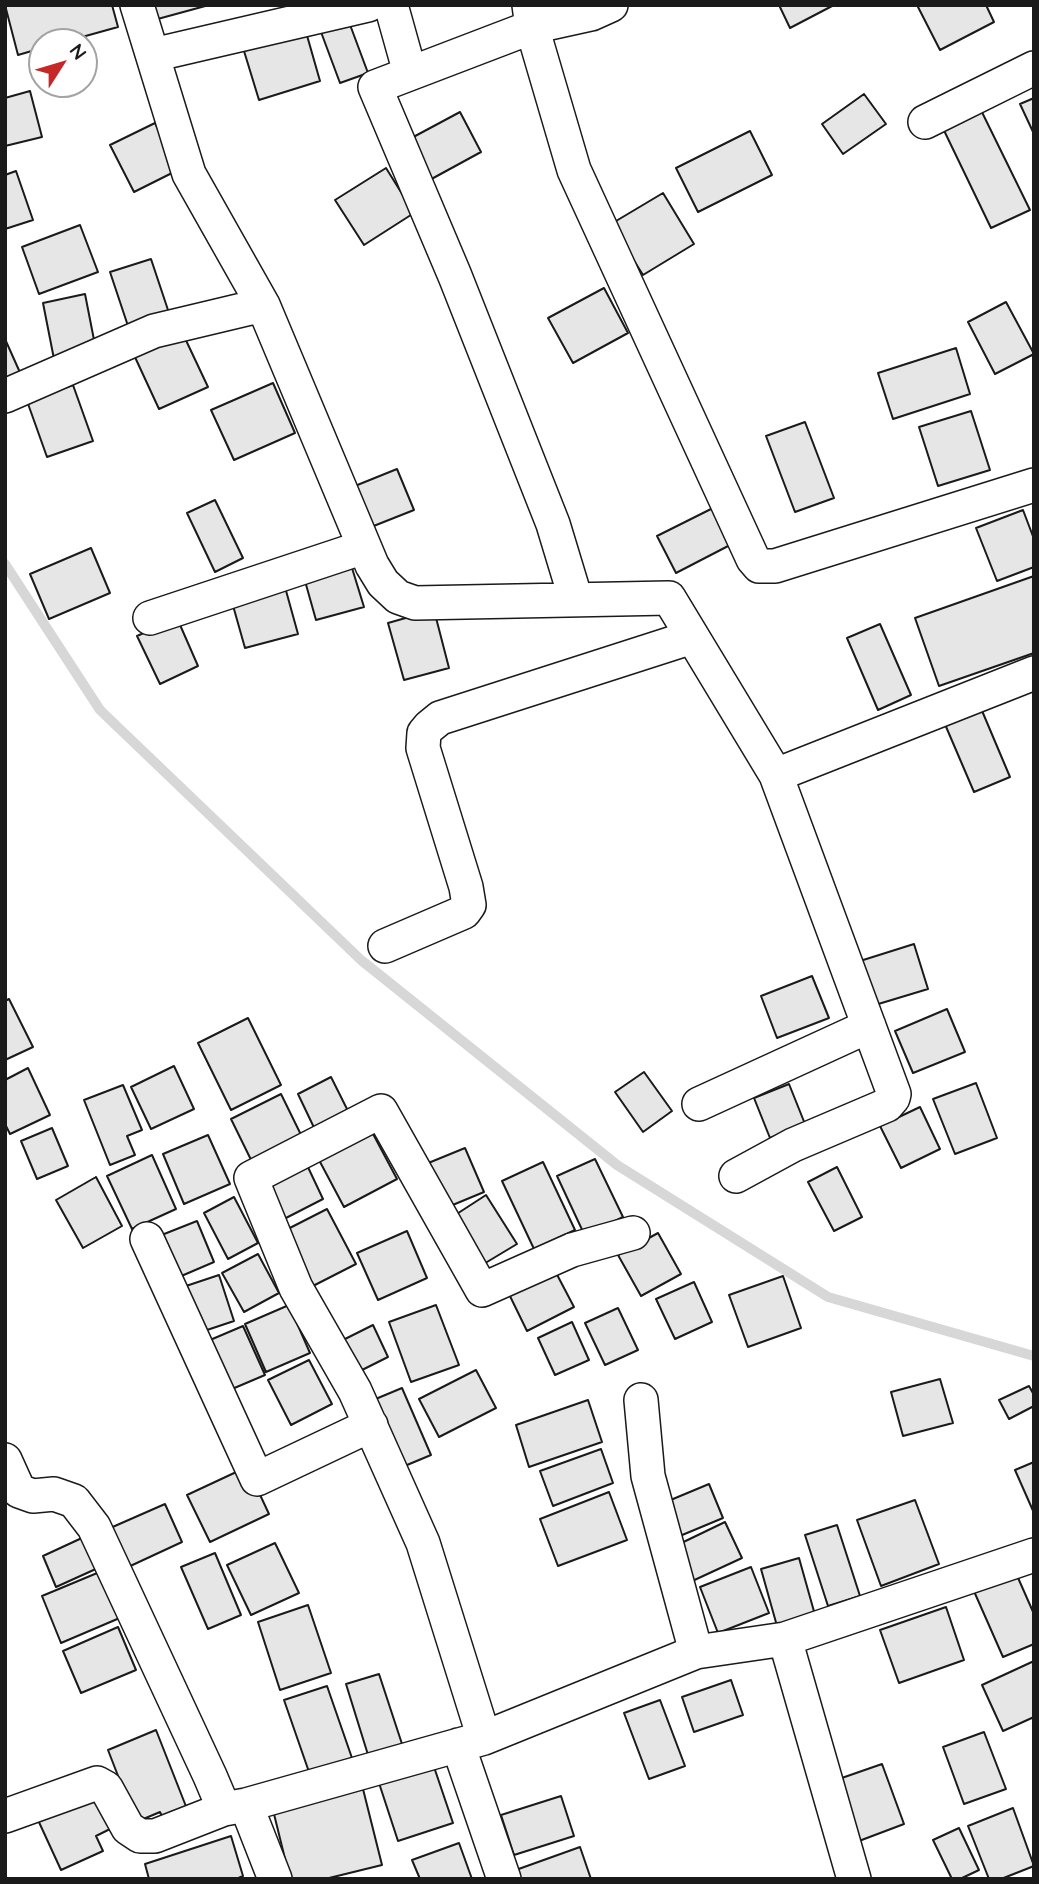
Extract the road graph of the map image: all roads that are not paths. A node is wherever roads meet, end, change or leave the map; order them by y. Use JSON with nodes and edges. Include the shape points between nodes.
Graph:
{"nodes":[{"id":1,"x":137,"y":5,"type":"edge"},
{"id":2,"x":368,"y":5,"type":"edge"},
{"id":3,"x":391,"y":5,"type":"edge"},
{"id":4,"x":611,"y":5,"type":"edge"},
{"id":5,"x":530,"y":16,"type":"edge"},
{"id":6,"x":153,"y":55,"type":"junction"},
{"id":7,"x":1034,"y":68,"type":"edge"},
{"id":8,"x":410,"y":73,"type":"junction"},
{"id":9,"x":925,"y":122,"type":"dead end"},
{"id":10,"x":263,"y":305,"type":"junction"},
{"id":11,"x":5,"y":396,"type":"edge"},
{"id":12,"x":1034,"y":485,"type":"edge"},
{"id":13,"x":364,"y":547,"type":"junction"},
{"id":14,"x":576,"y":600,"type":"junction"},
{"id":15,"x":150,"y":618,"type":"dead end"},
{"id":16,"x":692,"y":637,"type":"junction"},
{"id":17,"x":1034,"y":673,"type":"edge"},
{"id":18,"x":776,"y":775,"type":"junction"},
{"id":19,"x":385,"y":946,"type":"dead end"},
{"id":20,"x":869,"y":1026,"type":"junction"},
{"id":21,"x":699,"y":1104,"type":"dead end"},
{"id":22,"x":736,"y":1176,"type":"dead end"},
{"id":23,"x":632,"y":1233,"type":"dead end"},
{"id":24,"x":147,"y":1239,"type":"dead end"},
{"id":25,"x":641,"y":1400,"type":"dead end"},
{"id":26,"x":371,"y":1425,"type":"junction"},
{"id":27,"x":5,"y":1460,"type":"edge"},
{"id":28,"x":1031,"y":1563,"type":"edge"},
{"id":29,"x":785,"y":1639,"type":"junction"},
{"id":30,"x":696,"y":1652,"type":"junction"},
{"id":31,"x":471,"y":1741,"type":"junction"},
{"id":32,"x":235,"y":1807,"type":"junction"},
{"id":33,"x":5,"y":1816,"type":"edge"},
{"id":34,"x":275,"y":1879,"type":"edge"},
{"id":35,"x":504,"y":1879,"type":"edge"},
{"id":36,"x":854,"y":1879,"type":"edge"}],
"edges":[{"from":1,"to":6,"type":"street"},
{"from":2,"to":6,"type":"street"},
{"from":3,"to":8,"type":"street"},
{"from":4,"to":5,"type":"street","via":[[591,14]]},
{"from":5,"to":8,"type":"street"},
{"from":5,"to":12,"type":"street","via":[[574,170],[759,566],[775,566]]},
{"from":6,"to":10,"type":"street","via":[[190,174]]},
{"from":7,"to":9,"type":"street"},
{"from":8,"to":14,"type":"street","via":[[375,88],[553,524]]},
{"from":10,"to":11,"type":"street","via":[[155,331]]},
{"from":10,"to":13,"type":"street"},
{"from":13,"to":14,"type":"street","via":[[383,583],[398,597],[415,603]]},
{"from":13,"to":15,"type":"street"},
{"from":14,"to":16,"type":"street","via":[[669,598]]},
{"from":16,"to":18,"type":"street"},
{"from":16,"to":19,"type":"street","via":[[440,719],[429,727],[423,748],[469,905],[464,912]]},
{"from":17,"to":18,"type":"street"},
{"from":18,"to":20,"type":"street"},
{"from":20,"to":21,"type":"street"},
{"from":20,"to":22,"type":"street","via":[[894,1094],[891,1101]]},
{"from":23,"to":26,"type":"street","via":[[572,1250],[482,1290],[381,1111],[250,1178],[296,1288]]},
{"from":24,"to":26,"type":"street","via":[[257,1479]]},
{"from":25,"to":30,"type":"street","via":[[648,1476]]},
{"from":26,"to":31,"type":"street","via":[[423,1543]]},
{"from":27,"to":32,"type":"street","via":[[19,1491],[74,1501],[94,1527],[210,1776]]},
{"from":28,"to":29,"type":"street"},
{"from":29,"to":30,"type":"street"},
{"from":29,"to":36,"type":"street"},
{"from":30,"to":31,"type":"street"},
{"from":31,"to":32,"type":"street"},
{"from":31,"to":35,"type":"street"},
{"from":32,"to":33,"type":"street","via":[[155,1836],[140,1836],[128,1828],[106,1788],[97,1783]]},
{"from":32,"to":34,"type":"street"}]}
